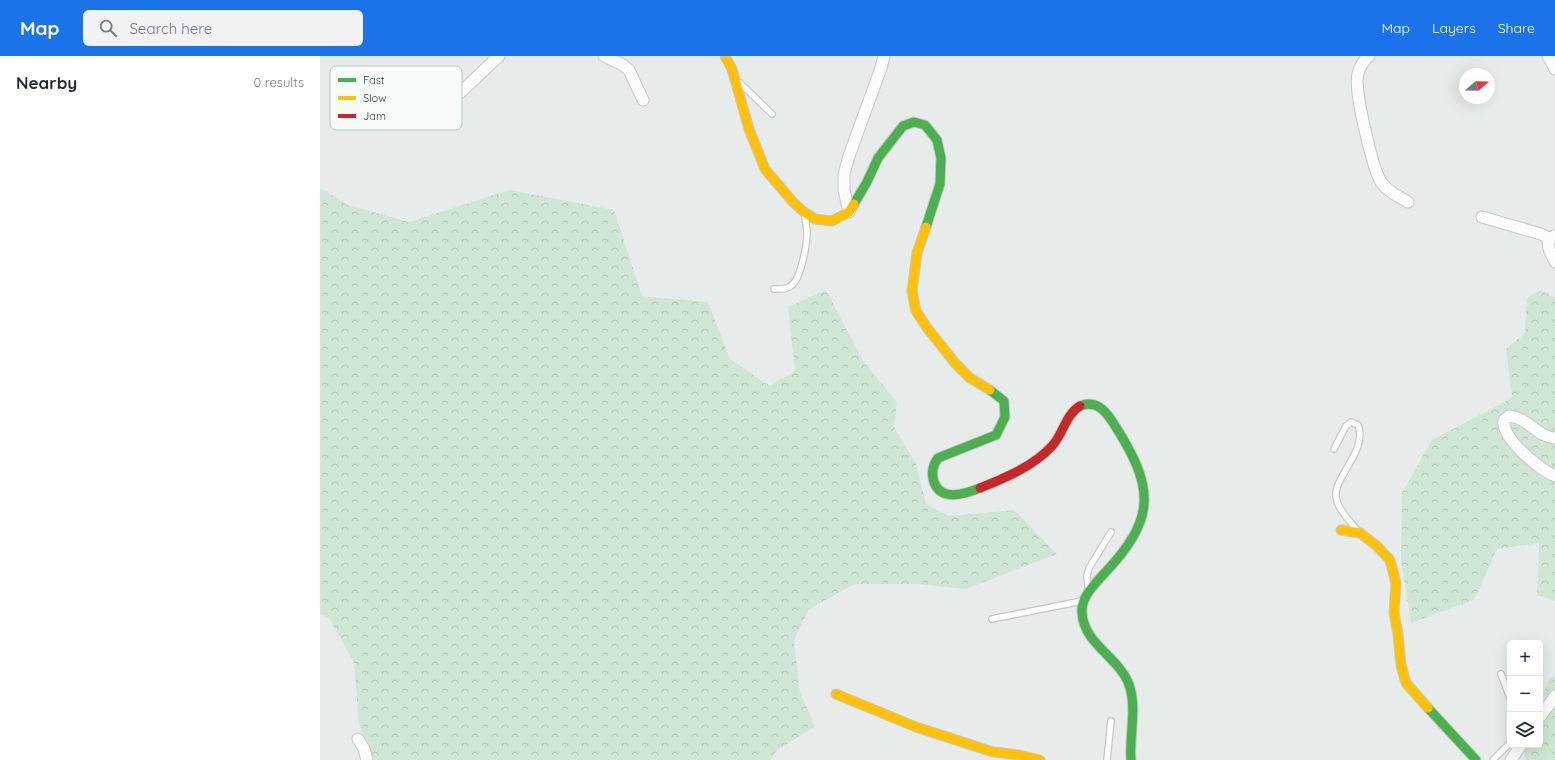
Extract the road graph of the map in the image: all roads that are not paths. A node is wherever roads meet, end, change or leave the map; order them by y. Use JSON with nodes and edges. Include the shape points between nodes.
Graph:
{"nodes":[{"id":1,"x":499,"y":56,"type":"edge"},
{"id":2,"x":604,"y":56,"type":"edge"},
{"id":3,"x":725,"y":56,"type":"edge"},
{"id":4,"x":884,"y":56,"type":"edge"},
{"id":5,"x":1369,"y":56,"type":"edge"},
{"id":6,"x":1548,"y":56,"type":"edge"},
{"id":7,"x":1555,"y":69,"type":"edge"},
{"id":8,"x":734,"y":77,"type":"junction"},
{"id":9,"x":462,"y":91,"type":"edge"},
{"id":10,"x":643,"y":100,"type":"dead end"},
{"id":11,"x":772,"y":114,"type":"dead end"},
{"id":12,"x":1408,"y":202,"type":"dead end"},
{"id":13,"x":804,"y":212,"type":"junction"},
{"id":14,"x":849,"y":212,"type":"junction"},
{"id":15,"x":1482,"y":217,"type":"dead end"},
{"id":16,"x":1553,"y":237,"type":"edge"},
{"id":17,"x":1555,"y":262,"type":"edge"},
{"id":18,"x":774,"y":289,"type":"dead end"},
{"id":19,"x":1555,"y":438,"type":"edge"},
{"id":20,"x":1334,"y":449,"type":"dead end"},
{"id":21,"x":1555,"y":476,"type":"edge"},
{"id":22,"x":1341,"y":530,"type":"dead end"},
{"id":23,"x":1111,"y":532,"type":"dead end"},
{"id":24,"x":1360,"y":534,"type":"junction"},
{"id":25,"x":1089,"y":591,"type":"junction"},
{"id":26,"x":1084,"y":600,"type":"junction"},
{"id":27,"x":992,"y":620,"type":"dead end"},
{"id":28,"x":1500,"y":674,"type":"dead end"},
{"id":29,"x":1507,"y":691,"type":"edge"},
{"id":30,"x":836,"y":694,"type":"dead end"},
{"id":31,"x":1555,"y":696,"type":"edge"},
{"id":32,"x":1543,"y":713,"type":"edge"},
{"id":33,"x":1111,"y":721,"type":"dead end"},
{"id":34,"x":358,"y":739,"type":"dead end"},
{"id":35,"x":1507,"y":746,"type":"edge"},
{"id":36,"x":1519,"y":748,"type":"edge"},
{"id":37,"x":367,"y":760,"type":"edge"},
{"id":38,"x":1040,"y":760,"type":"edge"},
{"id":39,"x":1107,"y":760,"type":"edge"},
{"id":40,"x":1130,"y":760,"type":"edge"},
{"id":41,"x":1476,"y":760,"type":"edge"},
{"id":42,"x":1493,"y":760,"type":"edge"},
{"id":43,"x":1511,"y":760,"type":"edge"}],
"edges":[{"from":1,"to":9,"type":"street"},
{"from":2,"to":10,"type":"street","via":[[629,70]]},
{"from":3,"to":8,"type":"street"},
{"from":4,"to":14,"type":"street","via":[[844,174],[844,190]]},
{"from":5,"to":12,"type":"street","via":[[1357,75],[1360,110],[1375,167],[1388,191]]},
{"from":6,"to":7,"type":"street"},
{"from":8,"to":11,"type":"lane"},
{"from":8,"to":13,"type":"street","via":[[749,129],[765,169]]},
{"from":13,"to":14,"type":"street","via":[[815,218],[832,221]]},
{"from":13,"to":18,"type":"lane","via":[[806,247],[797,280],[786,289]]},
{"from":14,"to":25,"type":"street","via":[[878,158],[903,126],[914,122],[925,125],[937,140],[941,158],[940,184],[913,273],[912,291],[916,311],[955,363],[970,378],[1004,401],[1005,417],[996,435],[938,458],[932,470],[933,481],[944,494],[958,495],[986,486],[1040,458],[1060,437],[1074,410],[1084,404],[1096,404],[1104,411],[1131,452],[1140,475],[1144,513],[1132,540]]},
{"from":15,"to":16,"type":"street"},
{"from":16,"to":17,"type":"street","via":[[1548,240]]},
{"from":19,"to":21,"type":"street","via":[[1540,433],[1517,416],[1510,416],[1504,420],[1503,425],[1507,434],[1534,464]]},
{"from":20,"to":24,"type":"lane","via":[[1346,426],[1351,422],[1358,425],[1360,432],[1354,458],[1340,482],[1336,495],[1341,508]]},
{"from":22,"to":24,"type":"street"},
{"from":23,"to":25,"type":"lane","via":[[1086,575]]},
{"from":24,"to":41,"type":"street","via":[[1377,546],[1390,560],[1396,583],[1394,614],[1406,683]]},
{"from":25,"to":26,"type":"street"},
{"from":26,"to":27,"type":"lane"},
{"from":26,"to":40,"type":"street","via":[[1082,617],[1090,637],[1123,674],[1131,689],[1134,710]]},
{"from":28,"to":29,"type":"lane"},
{"from":30,"to":38,"type":"street","via":[[916,727],[993,752]]},
{"from":31,"to":32,"type":"street"},
{"from":33,"to":39,"type":"lane"},
{"from":34,"to":37,"type":"street"},
{"from":35,"to":42,"type":"lane"},
{"from":36,"to":43,"type":"street"}]}
